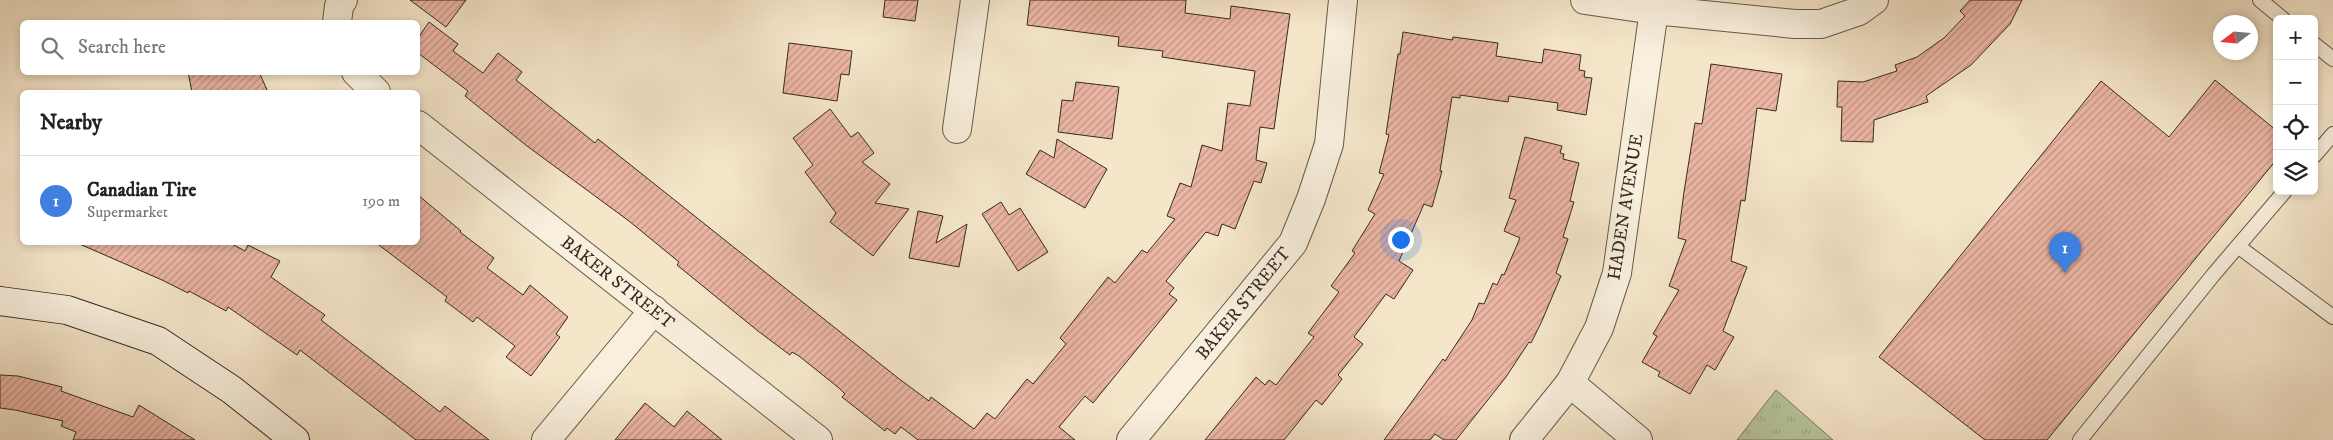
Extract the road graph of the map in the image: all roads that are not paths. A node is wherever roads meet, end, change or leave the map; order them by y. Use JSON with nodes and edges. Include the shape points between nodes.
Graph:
{"nodes":[{"id":1,"x":343,"y":0,"type":"edge"},
{"id":2,"x":975,"y":0,"type":"edge"},
{"id":3,"x":1343,"y":0,"type":"edge"},
{"id":4,"x":1585,"y":0,"type":"edge"},
{"id":5,"x":1874,"y":0,"type":"edge"},
{"id":6,"x":2260,"y":0,"type":"edge"},
{"id":7,"x":1654,"y":10,"type":"junction"},
{"id":8,"x":2278,"y":15,"type":"edge"},
{"id":9,"x":337,"y":20,"type":"edge"},
{"id":10,"x":2318,"y":47,"type":"edge"},
{"id":11,"x":2333,"y":59,"type":"edge"},
{"id":12,"x":359,"y":75,"type":"edge"},
{"id":13,"x":374,"y":90,"type":"edge"},
{"id":14,"x":420,"y":127,"type":"edge"},
{"id":15,"x":957,"y":129,"type":"dead end"},
{"id":16,"x":2333,"y":134,"type":"edge"},
{"id":17,"x":2318,"y":151,"type":"edge"},
{"id":18,"x":2282,"y":195,"type":"edge"},
{"id":19,"x":2239,"y":247,"type":"junction"},
{"id":20,"x":0,"y":301,"type":"edge"},
{"id":21,"x":654,"y":310,"type":"junction"},
{"id":22,"x":2333,"y":318,"type":"edge"},
{"id":23,"x":1570,"y":383,"type":"junction"},
{"id":24,"x":294,"y":440,"type":"edge"},
{"id":25,"x":546,"y":440,"type":"edge"},
{"id":26,"x":818,"y":440,"type":"edge"},
{"id":27,"x":1130,"y":440,"type":"edge"},
{"id":28,"x":1524,"y":440,"type":"edge"},
{"id":29,"x":1638,"y":440,"type":"edge"},
{"id":30,"x":2080,"y":440,"type":"edge"}],
"edges":[{"from":1,"to":9,"type":"street"},
{"from":2,"to":15,"type":"street"},
{"from":3,"to":27,"type":"street","name":"BAKER STREET","via":[[1329,144],[1293,243]]},
{"from":4,"to":7,"type":"street"},
{"from":5,"to":7,"type":"street","via":[[1859,12],[1820,24]]},
{"from":6,"to":8,"type":"lane"},
{"from":7,"to":23,"type":"street","name":"HADEN AVENUE","via":[[1618,273],[1599,328]]},
{"from":10,"to":11,"type":"lane"},
{"from":12,"to":13,"type":"street"},
{"from":14,"to":21,"type":"street","name":"BAKER STREET"},
{"from":16,"to":17,"type":"lane"},
{"from":18,"to":19,"type":"lane"},
{"from":19,"to":22,"type":"lane"},
{"from":19,"to":30,"type":"lane"},
{"from":20,"to":24,"type":"street","via":[[68,310],[158,341],[232,390]]},
{"from":21,"to":25,"type":"street"},
{"from":21,"to":26,"type":"street","name":"BAKER STREET"},
{"from":23,"to":28,"type":"street","name":"HADEN AVENUE"},
{"from":23,"to":29,"type":"street"}]}
